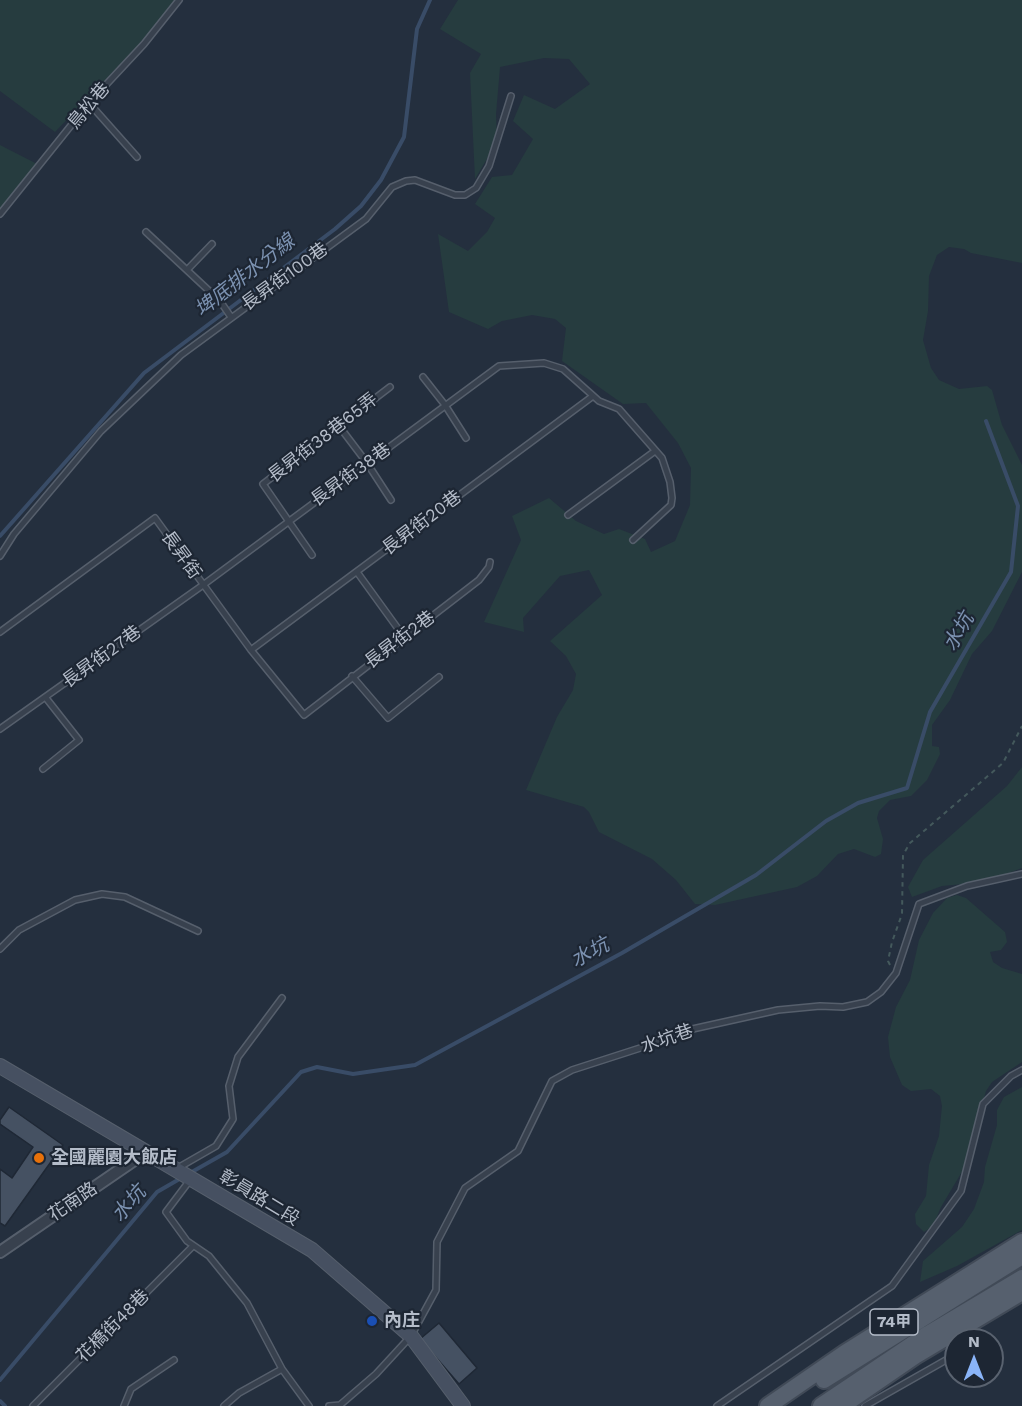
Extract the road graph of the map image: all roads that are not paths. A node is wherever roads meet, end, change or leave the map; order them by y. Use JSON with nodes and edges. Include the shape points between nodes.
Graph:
{"nodes":[{"id":1,"x":178,"y":0,"type":"edge"},
{"id":2,"x":511,"y":96,"type":"dead end"},
{"id":3,"x":89,"y":103,"type":"junction"},
{"id":4,"x":137,"y":157,"type":"dead end"},
{"id":5,"x":0,"y":214,"type":"edge"},
{"id":6,"x":146,"y":232,"type":"dead end"},
{"id":7,"x":212,"y":244,"type":"dead end"},
{"id":8,"x":187,"y":270,"type":"junction"},
{"id":9,"x":231,"y":317,"type":"junction"},
{"id":10,"x":423,"y":377,"type":"dead end"},
{"id":11,"x":390,"y":387,"type":"dead end"},
{"id":12,"x":593,"y":396,"type":"junction"},
{"id":13,"x":445,"y":405,"type":"junction"},
{"id":14,"x":339,"y":426,"type":"junction"},
{"id":15,"x":466,"y":438,"type":"dead end"},
{"id":16,"x":655,"y":451,"type":"junction"},
{"id":17,"x":367,"y":463,"type":"junction"},
{"id":18,"x":391,"y":500,"type":"dead end"},
{"id":19,"x":568,"y":515,"type":"dead end"},
{"id":20,"x":289,"y":521,"type":"junction"},
{"id":21,"x":633,"y":540,"type":"dead end"},
{"id":22,"x":312,"y":555,"type":"dead end"},
{"id":23,"x":0,"y":556,"type":"edge"},
{"id":24,"x":490,"y":562,"type":"dead end"},
{"id":25,"x":357,"y":572,"type":"junction"},
{"id":26,"x":203,"y":585,"type":"junction"},
{"id":27,"x":0,"y":632,"type":"edge"},
{"id":28,"x":404,"y":637,"type":"junction"},
{"id":29,"x":251,"y":650,"type":"junction"},
{"id":30,"x":352,"y":676,"type":"junction"},
{"id":31,"x":439,"y":677,"type":"dead end"},
{"id":32,"x":46,"y":698,"type":"junction"},
{"id":33,"x":304,"y":715,"type":"joint"},
{"id":34,"x":0,"y":729,"type":"edge"},
{"id":35,"x":44,"y":769,"type":"dead end"},
{"id":36,"x":1022,"y":874,"type":"edge"},
{"id":37,"x":198,"y":931,"type":"dead end"},
{"id":38,"x":0,"y":949,"type":"edge"},
{"id":39,"x":282,"y":998,"type":"dead end"},
{"id":40,"x":0,"y":1066,"type":"edge"},
{"id":41,"x":1022,"y":1070,"type":"edge"},
{"id":42,"x":146,"y":1152,"type":"junction"},
{"id":43,"x":175,"y":1169,"type":"junction"},
{"id":44,"x":191,"y":1179,"type":"junction"},
{"id":45,"x":1022,"y":1242,"type":"edge"},
{"id":46,"x":193,"y":1246,"type":"junction"},
{"id":47,"x":0,"y":1252,"type":"edge"},
{"id":48,"x":1022,"y":1256,"type":"edge"},
{"id":49,"x":1022,"y":1278,"type":"edge"},
{"id":50,"x":1022,"y":1292,"type":"edge"},
{"id":51,"x":411,"y":1336,"type":"junction"},
{"id":52,"x":174,"y":1359,"type":"dead end"},
{"id":53,"x":944,"y":1361,"type":"edge"},
{"id":54,"x":282,"y":1369,"type":"junction"},
{"id":55,"x":844,"y":1405,"type":"edge"},
{"id":56,"x":33,"y":1406,"type":"edge"},
{"id":57,"x":124,"y":1406,"type":"edge"},
{"id":58,"x":224,"y":1406,"type":"edge"},
{"id":59,"x":309,"y":1406,"type":"edge"},
{"id":60,"x":329,"y":1406,"type":"edge"},
{"id":61,"x":340,"y":1406,"type":"edge"},
{"id":62,"x":463,"y":1406,"type":"edge"},
{"id":63,"x":717,"y":1406,"type":"edge"},
{"id":64,"x":768,"y":1406,"type":"edge"},
{"id":65,"x":787,"y":1406,"type":"edge"},
{"id":66,"x":821,"y":1406,"type":"edge"},
{"id":67,"x":865,"y":1406,"type":"edge"}],
"edges":[{"from":1,"to":3,"type":"lane","name":"鳥松巷","via":[[144,44]]},
{"from":2,"to":9,"type":"lane","name":"長昇街100巷","via":[[489,166],[476,188],[465,195],[455,195],[415,180],[393,187],[366,219]]},
{"from":3,"to":4,"type":"lane"},
{"from":3,"to":5,"type":"lane","name":"鳥松巷"},
{"from":6,"to":8,"type":"lane"},
{"from":7,"to":8,"type":"lane"},
{"from":8,"to":9,"type":"lane"},
{"from":9,"to":23,"type":"lane","name":"長昇街100巷","via":[[181,355],[101,431]]},
{"from":10,"to":13,"type":"lane"},
{"from":11,"to":14,"type":"lane","name":"長昇街38巷65弄"},
{"from":12,"to":13,"type":"lane","name":"長昇街38巷","via":[[563,369],[544,363],[499,366]]},
{"from":12,"to":16,"type":"lane","via":[[620,409]]},
{"from":12,"to":25,"type":"lane","name":"長昇街20巷"},
{"from":13,"to":15,"type":"lane"},
{"from":13,"to":17,"type":"lane","name":"長昇街38巷"},
{"from":14,"to":17,"type":"lane"},
{"from":14,"to":20,"type":"lane","name":"長昇街38巷65弄","via":[[263,484]]},
{"from":16,"to":19,"type":"lane"},
{"from":16,"to":21,"type":"lane","via":[[662,458],[670,482],[671,505]]},
{"from":17,"to":18,"type":"lane"},
{"from":17,"to":20,"type":"lane","name":"長昇街38巷"},
{"from":20,"to":22,"type":"lane"},
{"from":20,"to":26,"type":"lane","name":"長昇街38巷"},
{"from":24,"to":28,"type":"lane","name":"長昇街2巷","via":[[479,580]]},
{"from":25,"to":28,"type":"lane"},
{"from":25,"to":29,"type":"lane","name":"長昇街20巷"},
{"from":26,"to":27,"type":"lane","name":"長昇街","via":[[155,518]]},
{"from":26,"to":29,"type":"lane","name":"長昇街"},
{"from":26,"to":32,"type":"lane","name":"長昇街27巷"},
{"from":28,"to":30,"type":"lane","name":"長昇街2巷"},
{"from":29,"to":33,"type":"lane","name":"長昇街"},
{"from":30,"to":31,"type":"lane","via":[[388,718]]},
{"from":30,"to":33,"type":"lane","name":"長昇街2巷"},
{"from":32,"to":34,"type":"lane","name":"長昇街27巷"},
{"from":32,"to":35,"type":"lane","via":[[79,740]]},
{"from":36,"to":51,"type":"lane","name":"水坑巷","via":[[967,885],[919,904],[896,973],[867,1002],[778,1010],[679,1032],[572,1070],[552,1081],[518,1150],[465,1188],[437,1242],[436,1290]]},
{"from":37,"to":38,"type":"lane","via":[[125,897],[102,894],[75,900],[19,930]]},
{"from":39,"to":43,"type":"lane","via":[[238,1057],[229,1086],[232,1119],[216,1146]]},
{"from":40,"to":42,"type":"main road","name":"彰員路二段"},
{"from":41,"to":63,"type":"lane","via":[[983,1104],[961,1191],[892,1286]]},
{"from":42,"to":43,"type":"main road","name":"彰員路二段"},
{"from":42,"to":47,"type":"street","name":"花南路"},
{"from":43,"to":44,"type":"main road","name":"彰員路二段"},
{"from":44,"to":46,"type":"lane","via":[[166,1212]]},
{"from":44,"to":51,"type":"main road","name":"彰員路二段","via":[[312,1251]]},
{"from":45,"to":64,"type":"main road","number":"74甲"},
{"from":46,"to":54,"type":"lane","via":[[209,1256],[247,1303]]},
{"from":46,"to":56,"type":"lane","name":"花橋街48巷"},
{"from":48,"to":65,"type":"main road","number":"74甲"},
{"from":49,"to":66,"type":"main road","number":"74甲","via":[[928,1334]]},
{"from":50,"to":55,"type":"main road","number":"74甲","via":[[915,1356]]},
{"from":51,"to":61,"type":"lane","name":"水坑巷"},
{"from":51,"to":62,"type":"main road","name":"彰員路二段"},
{"from":52,"to":57,"type":"lane","via":[[131,1389]]},
{"from":53,"to":67,"type":"lane"},
{"from":54,"to":58,"type":"lane"},
{"from":54,"to":59,"type":"lane"},
{"from":60,"to":61,"type":"lane"}]}
